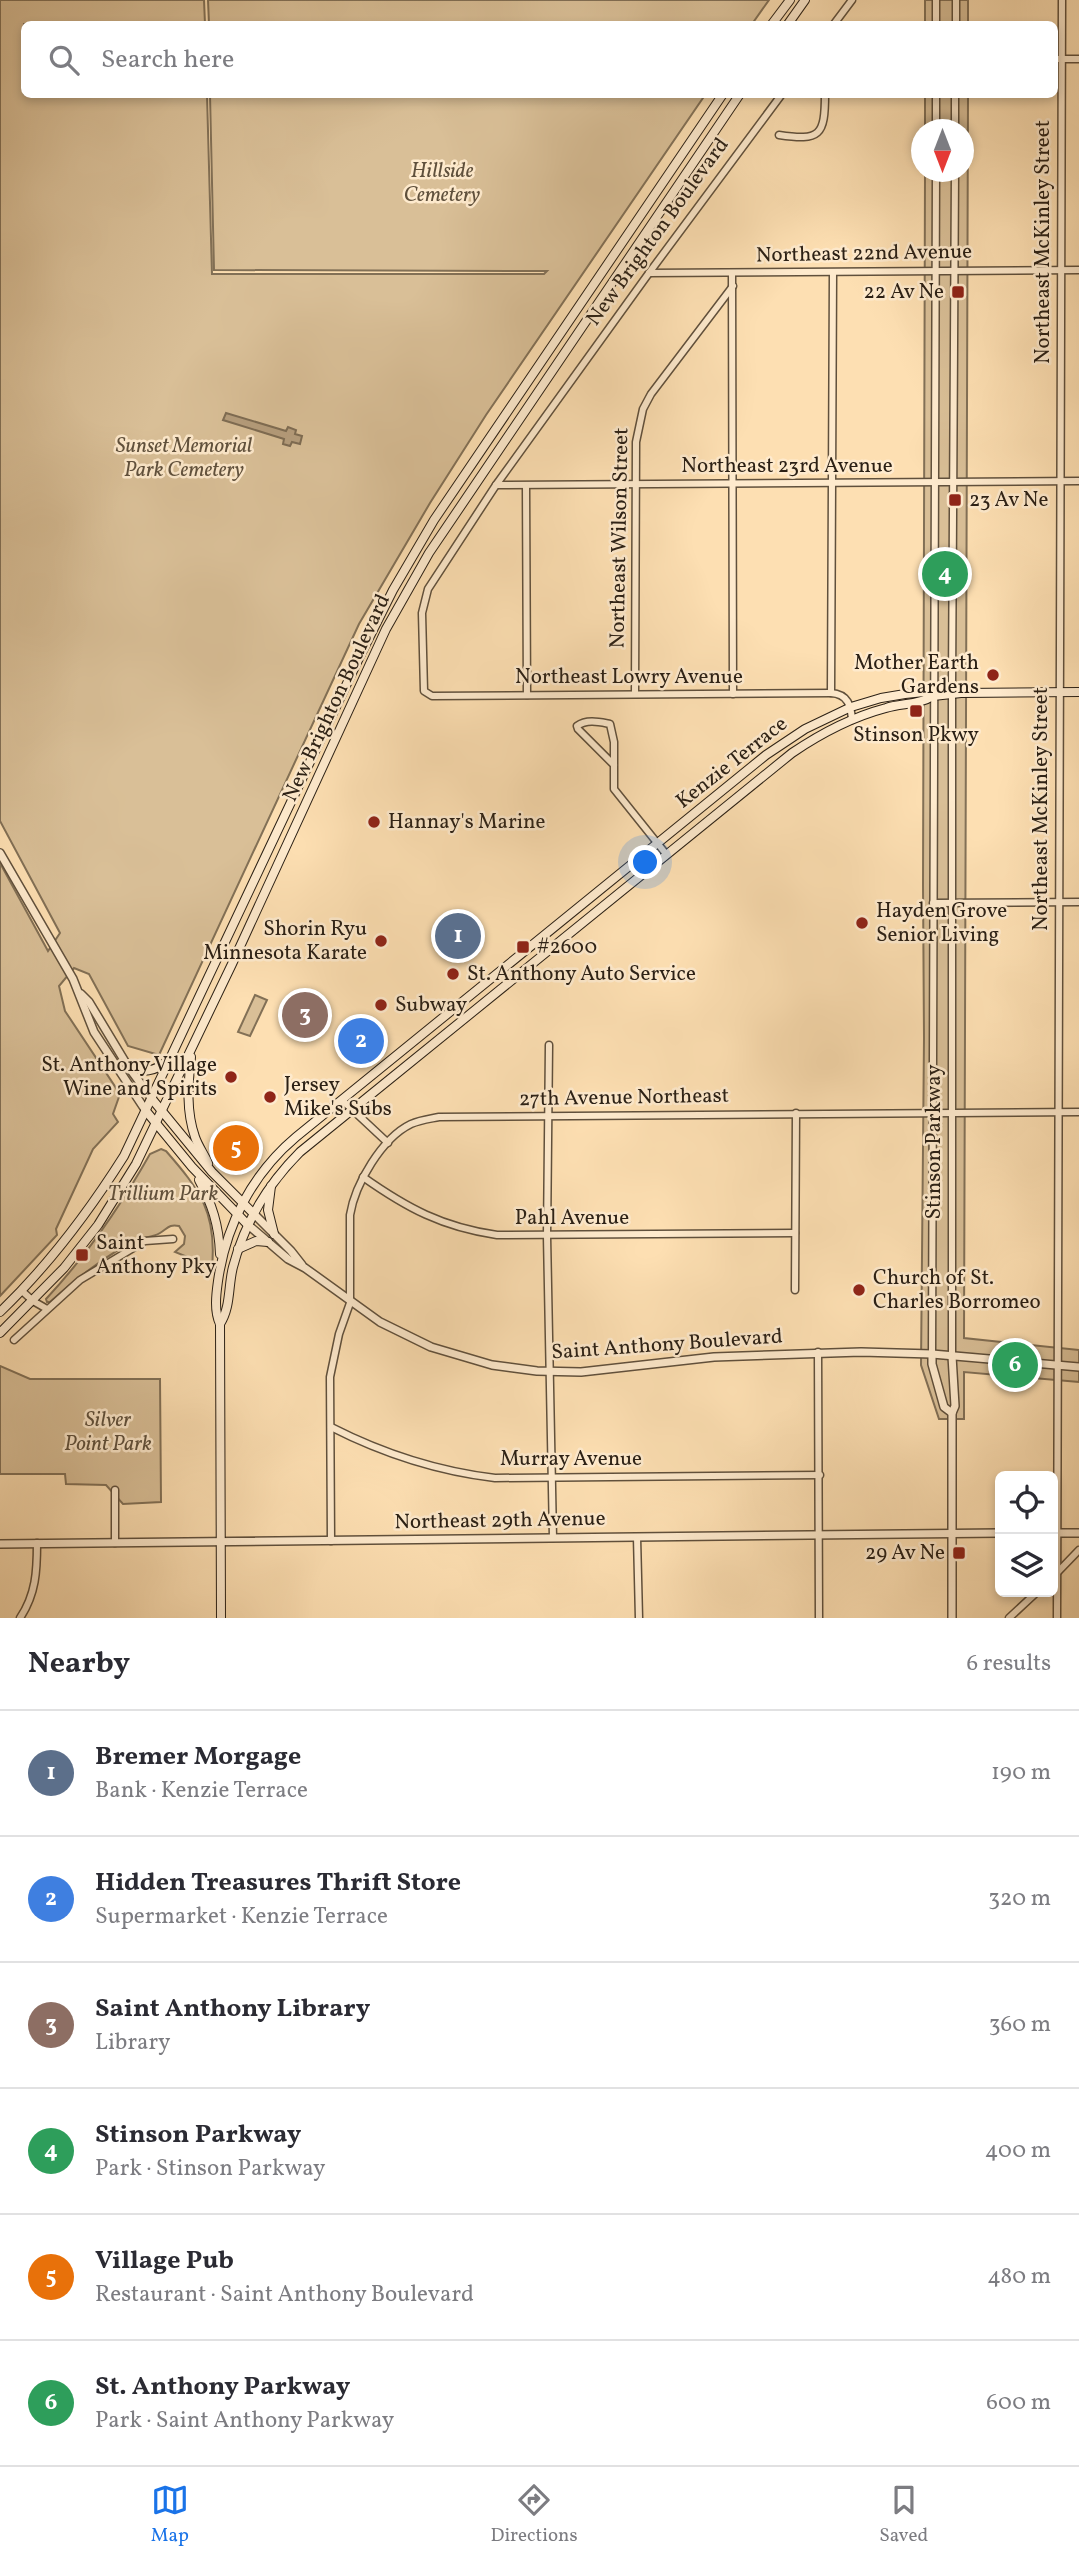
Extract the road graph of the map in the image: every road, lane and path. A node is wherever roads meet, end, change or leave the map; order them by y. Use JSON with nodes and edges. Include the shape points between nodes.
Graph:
{"nodes":[{"id":1,"x":790,"y":0,"type":"edge"},
{"id":2,"x":806,"y":0,"type":"edge"},
{"id":3,"x":852,"y":0,"type":"edge"},
{"id":4,"x":936,"y":0,"type":"edge"},
{"id":5,"x":956,"y":0,"type":"edge"},
{"id":6,"x":1062,"y":0,"type":"edge"},
{"id":7,"x":774,"y":21,"type":"edge"},
{"id":8,"x":790,"y":21,"type":"edge"},
{"id":9,"x":836,"y":21,"type":"edge"},
{"id":10,"x":936,"y":21,"type":"edge"},
{"id":11,"x":956,"y":21,"type":"edge"},
{"id":12,"x":1058,"y":59,"type":"edge"},
{"id":13,"x":1079,"y":59,"type":"edge"},
{"id":14,"x":720,"y":98,"type":"edge"},
{"id":15,"x":737,"y":98,"type":"edge"},
{"id":16,"x":779,"y":98,"type":"edge"},
{"id":17,"x":824,"y":98,"type":"edge"},
{"id":18,"x":936,"y":98,"type":"edge"},
{"id":19,"x":956,"y":98,"type":"edge"},
{"id":20,"x":936,"y":119,"type":"edge"},
{"id":21,"x":955,"y":119,"type":"edge"},
{"id":22,"x":779,"y":135,"type":"dead end"},
{"id":23,"x":936,"y":182,"type":"edge"},
{"id":24,"x":955,"y":182,"type":"edge"},
{"id":25,"x":935,"y":270,"type":"junction"},
{"id":26,"x":954,"y":270,"type":"junction"},
{"id":27,"x":1061,"y":271,"type":"junction"},
{"id":28,"x":1079,"y":271,"type":"edge"},
{"id":29,"x":649,"y":273,"type":"junction"},
{"id":30,"x":833,"y":273,"type":"junction"},
{"id":31,"x":732,"y":274,"type":"junction"},
{"id":32,"x":733,"y":286,"type":"junction"},
{"id":33,"x":1061,"y":481,"type":"junction"},
{"id":34,"x":1079,"y":481,"type":"edge"},
{"id":35,"x":934,"y":482,"type":"junction"},
{"id":36,"x":953,"y":482,"type":"junction"},
{"id":37,"x":832,"y":483,"type":"junction"},
{"id":38,"x":734,"y":484,"type":"junction"},
{"id":39,"x":496,"y":485,"type":"junction"},
{"id":40,"x":636,"y":485,"type":"junction"},
{"id":41,"x":526,"y":486,"type":"junction"},
{"id":42,"x":1059,"y":692,"type":"junction"},
{"id":43,"x":1079,"y":692,"type":"edge"},
{"id":44,"x":426,"y":694,"type":"joint"},
{"id":45,"x":635,"y":694,"type":"junction"},
{"id":46,"x":733,"y":694,"type":"junction"},
{"id":47,"x":835,"y":694,"type":"junction"},
{"id":48,"x":952,"y":694,"type":"junction"},
{"id":49,"x":527,"y":695,"type":"junction"},
{"id":50,"x":933,"y":696,"type":"junction"},
{"id":51,"x":851,"y":707,"type":"junction"},
{"id":52,"x":852,"y":720,"type":"junction"},
{"id":53,"x":614,"y":765,"type":"junction"},
{"id":54,"x":657,"y":843,"type":"junction"},
{"id":55,"x":0,"y":853,"type":"edge"},
{"id":56,"x":666,"y":854,"type":"junction"},
{"id":57,"x":933,"y":902,"type":"junction"},
{"id":58,"x":1058,"y":902,"type":"junction"},
{"id":59,"x":1079,"y":902,"type":"edge"},
{"id":60,"x":952,"y":903,"type":"junction"},
{"id":61,"x":80,"y":993,"type":"junction"},
{"id":62,"x":549,"y":1045,"type":"dead end"},
{"id":63,"x":192,"y":1048,"type":"junction"},
{"id":64,"x":171,"y":1058,"type":"junction"},
{"id":65,"x":127,"y":1065,"type":"junction"},
{"id":66,"x":152,"y":1099,"type":"junction"},
{"id":67,"x":342,"y":1100,"type":"junction"},
{"id":68,"x":352,"y":1109,"type":"junction"},
{"id":69,"x":146,"y":1111,"type":"junction"},
{"id":70,"x":931,"y":1112,"type":"junction"},
{"id":71,"x":951,"y":1112,"type":"junction"},
{"id":72,"x":1058,"y":1112,"type":"junction"},
{"id":73,"x":1079,"y":1112,"type":"edge"},
{"id":74,"x":162,"y":1113,"type":"junction"},
{"id":75,"x":796,"y":1113,"type":"junction"},
{"id":76,"x":549,"y":1117,"type":"junction"},
{"id":77,"x":156,"y":1124,"type":"junction"},
{"id":78,"x":388,"y":1143,"type":"junction"},
{"id":79,"x":192,"y":1167,"type":"junction"},
{"id":80,"x":212,"y":1172,"type":"junction"},
{"id":81,"x":363,"y":1177,"type":"junction"},
{"id":82,"x":271,"y":1184,"type":"junction"},
{"id":83,"x":240,"y":1208,"type":"junction"},
{"id":84,"x":250,"y":1219,"type":"junction"},
{"id":85,"x":795,"y":1233,"type":"junction"},
{"id":86,"x":274,"y":1234,"type":"junction"},
{"id":87,"x":547,"y":1236,"type":"junction"},
{"id":88,"x":173,"y":1239,"type":"dead end"},
{"id":89,"x":268,"y":1242,"type":"junction"},
{"id":90,"x":238,"y":1249,"type":"junction"},
{"id":91,"x":221,"y":1264,"type":"junction"},
{"id":92,"x":305,"y":1268,"type":"junction"},
{"id":93,"x":795,"y":1290,"type":"dead end"},
{"id":94,"x":22,"y":1291,"type":"junction"},
{"id":95,"x":33,"y":1301,"type":"junction"},
{"id":96,"x":350,"y":1303,"type":"junction"},
{"id":97,"x":47,"y":1309,"type":"junction"},
{"id":98,"x":0,"y":1312,"type":"edge"},
{"id":99,"x":220,"y":1324,"type":"junction"},
{"id":100,"x":0,"y":1333,"type":"edge"},
{"id":101,"x":14,"y":1340,"type":"dead end"},
{"id":102,"x":818,"y":1352,"type":"junction"},
{"id":103,"x":932,"y":1354,"type":"junction"},
{"id":104,"x":952,"y":1356,"type":"junction"},
{"id":105,"x":1058,"y":1364,"type":"junction"},
{"id":106,"x":1079,"y":1367,"type":"edge"},
{"id":107,"x":551,"y":1372,"type":"junction"},
{"id":108,"x":951,"y":1413,"type":"junction"},
{"id":109,"x":331,"y":1427,"type":"junction"},
{"id":110,"x":1056,"y":1471,"type":"edge"},
{"id":111,"x":820,"y":1475,"type":"junction"},
{"id":112,"x":552,"y":1478,"type":"junction"},
{"id":113,"x":115,"y":1490,"type":"dead end"},
{"id":114,"x":952,"y":1533,"type":"junction"},
{"id":115,"x":995,"y":1533,"type":"edge"},
{"id":116,"x":1058,"y":1533,"type":"edge"},
{"id":117,"x":1079,"y":1533,"type":"edge"},
{"id":118,"x":820,"y":1536,"type":"junction"},
{"id":119,"x":637,"y":1537,"type":"junction"},
{"id":120,"x":553,"y":1538,"type":"junction"},
{"id":121,"x":331,"y":1541,"type":"junction"},
{"id":122,"x":37,"y":1543,"type":"junction"},
{"id":123,"x":115,"y":1543,"type":"junction"},
{"id":124,"x":220,"y":1543,"type":"junction"},
{"id":125,"x":0,"y":1544,"type":"edge"},
{"id":126,"x":1079,"y":1550,"type":"edge"},
{"id":127,"x":1058,"y":1572,"type":"edge"},
{"id":128,"x":1032,"y":1597,"type":"edge"},
{"id":129,"x":1056,"y":1597,"type":"edge"},
{"id":130,"x":20,"y":1618,"type":"edge"},
{"id":131,"x":221,"y":1618,"type":"edge"},
{"id":132,"x":639,"y":1618,"type":"edge"},
{"id":133,"x":819,"y":1618,"type":"edge"},
{"id":134,"x":952,"y":1618,"type":"edge"},
{"id":135,"x":1009,"y":1618,"type":"edge"},
{"id":136,"x":1057,"y":1618,"type":"edge"}],
"edges":[{"from":1,"to":7,"type":"main road"},
{"from":2,"to":8,"type":"main road"},
{"from":3,"to":9,"type":"street"},
{"from":4,"to":10,"type":"street"},
{"from":5,"to":11,"type":"street"},
{"from":6,"to":12,"type":"street","name":"Northeast McKinley Street"},
{"from":12,"to":13,"type":"street"},
{"from":12,"to":27,"type":"street","name":"Northeast McKinley Street"},
{"from":14,"to":64,"type":"main road","name":"New Brighton Boulevard","via":[[478,452],[393,590]]},
{"from":15,"to":63,"type":"main road","name":"New Brighton Boulevard","via":[[429,552],[386,629]]},
{"from":16,"to":29,"type":"street","name":"New Brighton Boulevard"},
{"from":17,"to":22,"type":"street","via":[[825,117],[818,132],[805,139]]},
{"from":18,"to":20,"type":"street"},
{"from":19,"to":21,"type":"street"},
{"from":23,"to":25,"type":"street","name":"Stinson Parkway"},
{"from":24,"to":26,"type":"street","name":"Stinson Parkway"},
{"from":25,"to":26,"type":"street","name":"Northeast 22nd Avenue"},
{"from":25,"to":30,"type":"street","name":"Northeast 22nd Avenue"},
{"from":25,"to":35,"type":"street","name":"Stinson Parkway"},
{"from":26,"to":27,"type":"street","name":"Northeast 22nd Avenue"},
{"from":26,"to":36,"type":"street","name":"Stinson Parkway"},
{"from":27,"to":28,"type":"street","name":"Northeast 22nd Avenue"},
{"from":27,"to":33,"type":"street","name":"Northeast McKinley Street"},
{"from":29,"to":31,"type":"street","name":"Northeast 22nd Avenue"},
{"from":29,"to":39,"type":"street","name":"New Brighton Boulevard"},
{"from":30,"to":31,"type":"street","name":"Northeast 22nd Avenue"},
{"from":30,"to":37,"type":"street"},
{"from":31,"to":32,"type":"street"},
{"from":32,"to":38,"type":"street"},
{"from":32,"to":40,"type":"street","name":"Northeast Wilson Street","via":[[643,409],[636,442]]},
{"from":33,"to":34,"type":"street","name":"Northeast 23rd Avenue"},
{"from":33,"to":36,"type":"street","name":"Northeast 23rd Avenue"},
{"from":33,"to":42,"type":"street","name":"Northeast McKinley Street"},
{"from":35,"to":36,"type":"street","name":"Northeast 23rd Avenue"},
{"from":35,"to":37,"type":"street","name":"Northeast 23rd Avenue"},
{"from":35,"to":50,"type":"street","name":"Stinson Parkway"},
{"from":36,"to":48,"type":"street","name":"Stinson Parkway"},
{"from":37,"to":38,"type":"street","name":"Northeast 23rd Avenue"},
{"from":37,"to":47,"type":"street"},
{"from":38,"to":40,"type":"street","name":"Northeast 23rd Avenue"},
{"from":38,"to":46,"type":"street"},
{"from":39,"to":41,"type":"street","name":"Northeast 23rd Avenue"},
{"from":39,"to":44,"type":"street","name":"New Brighton Boulevard","via":[[428,589],[424,601]]},
{"from":40,"to":41,"type":"street","name":"Northeast 23rd Avenue"},
{"from":40,"to":45,"type":"street","name":"Northeast Wilson Street"},
{"from":41,"to":49,"type":"street"},
{"from":42,"to":43,"type":"main road"},
{"from":42,"to":48,"type":"main road"},
{"from":42,"to":58,"type":"street","name":"Northeast McKinley Street"},
{"from":44,"to":49,"type":"street","name":"Northeast Lowry Avenue"},
{"from":45,"to":46,"type":"street","name":"Northeast Lowry Avenue"},
{"from":45,"to":49,"type":"street","name":"Northeast Lowry Avenue"},
{"from":46,"to":47,"type":"street","name":"Northeast Lowry Avenue"},
{"from":47,"to":51,"type":"street"},
{"from":48,"to":50,"type":"main road"},
{"from":48,"to":60,"type":"street","name":"Stinson Parkway"},
{"from":50,"to":51,"type":"main road","name":"Kenzie Terrace","via":[[905,694]]},
{"from":50,"to":52,"type":"main road","name":"Kenzie Terrace"},
{"from":50,"to":57,"type":"street","name":"Stinson Parkway"},
{"from":51,"to":52,"type":"street"},
{"from":51,"to":54,"type":"main road","name":"Kenzie Terrace","via":[[784,742]]},
{"from":52,"to":56,"type":"main road","name":"Kenzie Terrace","via":[[792,753]]},
{"from":53,"to":53,"type":"street","via":[[578,729],[578,726],[585,722],[610,724]]},
{"from":53,"to":54,"type":"street","via":[[614,789]]},
{"from":54,"to":56,"type":"street"},
{"from":54,"to":67,"type":"main road","name":"Kenzie Terrace"},
{"from":55,"to":61,"type":"street","name":"Saint Anthony Boulevard"},
{"from":56,"to":68,"type":"main road","name":"Kenzie Terrace"},
{"from":57,"to":60,"type":"street"},
{"from":57,"to":70,"type":"street","name":"Stinson Parkway"},
{"from":58,"to":59,"type":"street"},
{"from":58,"to":60,"type":"street"},
{"from":58,"to":72,"type":"street","name":"Northeast McKinley Street"},
{"from":60,"to":71,"type":"street","name":"Stinson Parkway"},
{"from":61,"to":65,"type":"street","name":"Saint Anthony Boulevard"},
{"from":61,"to":69,"type":"street","name":"Saint Anthony Boulevard","via":[[94,1032]]},
{"from":62,"to":76,"type":"street"},
{"from":63,"to":74,"type":"main road","name":"New Brighton Boulevard"},
{"from":63,"to":80,"type":"main road","via":[[190,1117]]},
{"from":64,"to":65,"type":"main road","via":[[149,1072]]},
{"from":64,"to":66,"type":"main road","name":"New Brighton Boulevard"},
{"from":65,"to":66,"type":"street","name":"Saint Anthony Boulevard"},
{"from":66,"to":69,"type":"main road","name":"New Brighton Boulevard"},
{"from":66,"to":74,"type":"main road","name":"Saint Anthony Boulevard"},
{"from":67,"to":68,"type":"street"},
{"from":67,"to":83,"type":"main road","name":"Kenzie Terrace","via":[[277,1155]]},
{"from":68,"to":78,"type":"street"},
{"from":68,"to":82,"type":"main road","name":"Kenzie Terrace","via":[[300,1152]]},
{"from":69,"to":77,"type":"main road","name":"Saint Anthony Boulevard"},
{"from":69,"to":94,"type":"main road","name":"New Brighton Boulevard","via":[[96,1201]]},
{"from":70,"to":71,"type":"street","name":"27th Avenue Northeast"},
{"from":70,"to":75,"type":"street","name":"27th Avenue Northeast"},
{"from":70,"to":103,"type":"street","name":"Stinson Parkway"},
{"from":71,"to":72,"type":"street","name":"27th Avenue Northeast"},
{"from":71,"to":104,"type":"street","name":"Stinson Parkway"},
{"from":72,"to":73,"type":"street","name":"27th Avenue Northeast"},
{"from":72,"to":105,"type":"street","name":"Northeast McKinley Street"},
{"from":74,"to":77,"type":"main road","name":"New Brighton Boulevard"},
{"from":74,"to":80,"type":"main road","name":"Saint Anthony Boulevard"},
{"from":75,"to":76,"type":"street","name":"27th Avenue Northeast"},
{"from":75,"to":85,"type":"street"},
{"from":76,"to":78,"type":"street","name":"27th Avenue Northeast","via":[[425,1119],[400,1131]]},
{"from":76,"to":87,"type":"street"},
{"from":77,"to":79,"type":"main road","name":"Saint Anthony Boulevard"},
{"from":77,"to":95,"type":"main road","name":"New Brighton Boulevard","via":[[98,1225]]},
{"from":78,"to":81,"type":"street","name":"27th Avenue Northeast"},
{"from":79,"to":83,"type":"main road","name":"Saint Anthony Boulevard"},
{"from":79,"to":91,"type":"main road","via":[[217,1221]]},
{"from":80,"to":83,"type":"main road","name":"Saint Anthony Boulevard"},
{"from":81,"to":87,"type":"street","name":"Pahl Avenue","via":[[409,1208],[451,1226],[496,1236]]},
{"from":81,"to":96,"type":"street","name":"27th Avenue Northeast","via":[[350,1215]]},
{"from":82,"to":84,"type":"main road","name":"Kenzie Terrace"},
{"from":82,"to":86,"type":"main road","via":[[268,1210]]},
{"from":83,"to":84,"type":"main road","name":"Saint Anthony Boulevard"},
{"from":83,"to":84,"type":"main road","name":"Saint Anthony Boulevard"},
{"from":83,"to":91,"type":"main road","name":"Kenzie Terrace"},
{"from":84,"to":86,"type":"street","name":"Saint Anthony Boulevard"},
{"from":84,"to":89,"type":"street","name":"Saint Anthony Boulevard"},
{"from":84,"to":90,"type":"main road","name":"Kenzie Terrace"},
{"from":85,"to":87,"type":"street","name":"Pahl Avenue"},
{"from":85,"to":93,"type":"street"},
{"from":86,"to":92,"type":"street","name":"Saint Anthony Boulevard"},
{"from":87,"to":107,"type":"street"},
{"from":88,"to":97,"type":"street","via":[[136,1245],[80,1280]]},
{"from":89,"to":90,"type":"main road","via":[[256,1241]]},
{"from":89,"to":92,"type":"street","name":"Saint Anthony Boulevard"},
{"from":90,"to":99,"type":"main road","name":"Kenzie Terrace"},
{"from":91,"to":99,"type":"main road","via":[[216,1315]]},
{"from":92,"to":96,"type":"street","name":"Saint Anthony Boulevard"},
{"from":94,"to":95,"type":"street"},
{"from":94,"to":98,"type":"main road","name":"New Brighton Boulevard"},
{"from":95,"to":97,"type":"street"},
{"from":95,"to":100,"type":"main road","name":"New Brighton Boulevard"},
{"from":96,"to":107,"type":"street","name":"Saint Anthony Boulevard","via":[[431,1347],[492,1365]]},
{"from":96,"to":109,"type":"street","name":"27th Avenue Northeast","via":[[332,1365]]},
{"from":97,"to":101,"type":"street"},
{"from":99,"to":124,"type":"main road"},
{"from":102,"to":103,"type":"street","name":"Saint Anthony Boulevard"},
{"from":102,"to":107,"type":"street","name":"Saint Anthony Boulevard"},
{"from":102,"to":111,"type":"street"},
{"from":103,"to":104,"type":"street","name":"Saint Anthony Boulevard"},
{"from":103,"to":108,"type":"street","via":[[944,1407]]},
{"from":104,"to":105,"type":"street","name":"Saint Anthony Boulevard"},
{"from":104,"to":108,"type":"street","via":[[955,1406]]},
{"from":105,"to":106,"type":"street","name":"Saint Anthony Boulevard"},
{"from":105,"to":110,"type":"street","name":"Northeast McKinley Street"},
{"from":107,"to":112,"type":"street"},
{"from":108,"to":114,"type":"street"},
{"from":109,"to":112,"type":"street","name":"Murray Avenue","via":[[392,1454],[456,1473]]},
{"from":109,"to":121,"type":"street","name":"27th Avenue Northeast"},
{"from":111,"to":112,"type":"street","name":"Murray Avenue"},
{"from":111,"to":118,"type":"street"},
{"from":112,"to":120,"type":"street"},
{"from":113,"to":123,"type":"street"},
{"from":114,"to":115,"type":"street","name":"Northeast 29th Avenue"},
{"from":114,"to":118,"type":"street","name":"Northeast 29th Avenue"},
{"from":114,"to":134,"type":"street"},
{"from":116,"to":117,"type":"street"},
{"from":118,"to":119,"type":"street","name":"Northeast 29th Avenue"},
{"from":118,"to":133,"type":"street"},
{"from":119,"to":120,"type":"street","name":"Northeast 29th Avenue"},
{"from":119,"to":132,"type":"street"},
{"from":120,"to":121,"type":"street","name":"Northeast 29th Avenue"},
{"from":121,"to":124,"type":"street","name":"Northeast 29th Avenue"},
{"from":122,"to":123,"type":"street","name":"Northeast 29th Avenue"},
{"from":122,"to":125,"type":"street","name":"Northeast 29th Avenue"},
{"from":122,"to":130,"type":"street","via":[[33,1595]]},
{"from":123,"to":124,"type":"street","name":"Northeast 29th Avenue"},
{"from":124,"to":131,"type":"main road"},
{"from":126,"to":127,"type":"street"},
{"from":128,"to":135,"type":"street"},
{"from":129,"to":136,"type":"street","name":"Northeast McKinley Street"}]}
